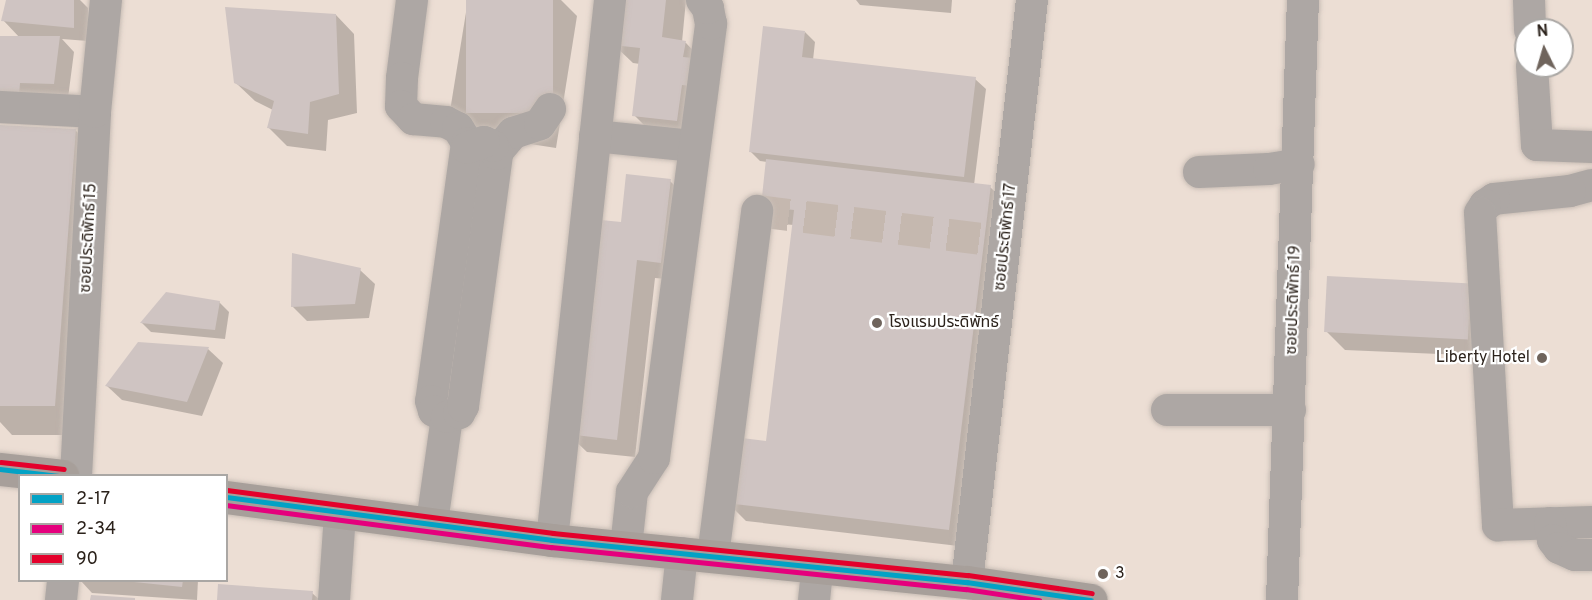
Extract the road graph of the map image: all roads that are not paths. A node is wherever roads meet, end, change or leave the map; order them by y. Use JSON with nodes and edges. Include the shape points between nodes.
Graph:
{"nodes":[{"id":1,"x":106,"y":0,"type":"edge"},
{"id":2,"x":412,"y":0,"type":"edge"},
{"id":3,"x":610,"y":0,"type":"edge"},
{"id":4,"x":702,"y":0,"type":"edge"},
{"id":5,"x":1303,"y":0,"type":"edge"},
{"id":6,"x":1529,"y":0,"type":"edge"},
{"id":7,"x":1023,"y":1,"type":"edge"},
{"id":8,"x":1530,"y":18,"type":"edge"},
{"id":9,"x":1533,"y":78,"type":"edge"},
{"id":10,"x":0,"y":107,"type":"edge"},
{"id":11,"x":550,"y":109,"type":"dead end"},
{"id":12,"x":95,"y":112,"type":"junction"},
{"id":13,"x":595,"y":136,"type":"junction"},
{"id":14,"x":694,"y":146,"type":"junction"},
{"id":15,"x":1592,"y":147,"type":"edge"},
{"id":16,"x":467,"y":148,"type":"junction"},
{"id":17,"x":497,"y":152,"type":"junction"},
{"id":18,"x":1299,"y":164,"type":"junction"},
{"id":19,"x":1199,"y":172,"type":"dead end"},
{"id":20,"x":1592,"y":185,"type":"edge"},
{"id":21,"x":756,"y":211,"type":"dead end"},
{"id":22,"x":1167,"y":410,"type":"dead end"},
{"id":23,"x":1290,"y":410,"type":"junction"},
{"id":24,"x":447,"y":417,"type":"junction"},
{"id":25,"x":0,"y":469,"type":"edge"},
{"id":26,"x":45,"y":474,"type":"edge"},
{"id":27,"x":76,"y":474,"type":"edge"},
{"id":28,"x":228,"y":497,"type":"edge"},
{"id":29,"x":340,"y":514,"type":"junction"},
{"id":30,"x":432,"y":522,"type":"junction"},
{"id":31,"x":1592,"y":522,"type":"edge"},
{"id":32,"x":1550,"y":523,"type":"junction"},
{"id":33,"x":552,"y":540,"type":"junction"},
{"id":34,"x":626,"y":548,"type":"junction"},
{"id":35,"x":698,"y":555,"type":"junction"},
{"id":36,"x":1592,"y":555,"type":"edge"},
{"id":37,"x":63,"y":582,"type":"edge"},
{"id":38,"x":967,"y":582,"type":"junction"},
{"id":39,"x":816,"y":584,"type":"edge"},
{"id":40,"x":1004,"y":594,"type":"edge"},
{"id":41,"x":61,"y":600,"type":"edge"},
{"id":42,"x":334,"y":600,"type":"edge"},
{"id":43,"x":676,"y":600,"type":"edge"},
{"id":44,"x":1083,"y":600,"type":"edge"},
{"id":45,"x":1282,"y":600,"type":"edge"}],
"edges":[{"from":1,"to":12,"type":"street","name":"ซอยประดิพัทธ์ 15"},
{"from":2,"to":16,"type":"street","via":[[401,106],[413,119],[446,122],[458,128],[466,137]]},
{"from":3,"to":13,"type":"street"},
{"from":4,"to":14,"type":"street","via":[[711,24]]},
{"from":5,"to":18,"type":"street","name":"ซอยประดิพัทธ์ 19"},
{"from":6,"to":8,"type":"street"},
{"from":7,"to":38,"type":"street","name":"ซอยประดิพัทธ์ 17"},
{"from":9,"to":15,"type":"street","via":[[1537,145]]},
{"from":10,"to":12,"type":"street"},
{"from":11,"to":17,"type":"street","via":[[540,124],[513,133]]},
{"from":12,"to":27,"type":"street","name":"ซอยประดิพัทธ์ 15"},
{"from":13,"to":14,"type":"street"},
{"from":13,"to":33,"type":"street"},
{"from":14,"to":34,"type":"street","via":[[654,458],[632,492]]},
{"from":16,"to":17,"type":"street","via":[[484,142]]},
{"from":16,"to":24,"type":"street","via":[[431,401],[434,411]]},
{"from":17,"to":24,"type":"street","via":[[463,406],[459,413]]},
{"from":18,"to":19,"type":"street"},
{"from":18,"to":23,"type":"street","name":"ซอยประดิพัทธ์ 19"},
{"from":20,"to":32,"type":"street","via":[[1494,199],[1480,213],[1498,525]]},
{"from":21,"to":35,"type":"street"},
{"from":22,"to":23,"type":"street"},
{"from":23,"to":45,"type":"street","name":"ซอยประดิพัทธ์ 19"},
{"from":24,"to":30,"type":"street"},
{"from":25,"to":26,"type":"main road"},
{"from":28,"to":29,"type":"main road"},
{"from":29,"to":30,"type":"main road"},
{"from":29,"to":42,"type":"street"},
{"from":30,"to":33,"type":"main road"},
{"from":31,"to":32,"type":"street"},
{"from":32,"to":36,"type":"street","via":[[1559,548],[1575,555]]},
{"from":33,"to":34,"type":"main road"},
{"from":34,"to":35,"type":"main road"},
{"from":35,"to":39,"type":"main road"},
{"from":35,"to":43,"type":"street"},
{"from":37,"to":41,"type":"street"},
{"from":38,"to":39,"type":"main road"},
{"from":38,"to":40,"type":"main road"},
{"from":40,"to":44,"type":"main road"}]}
